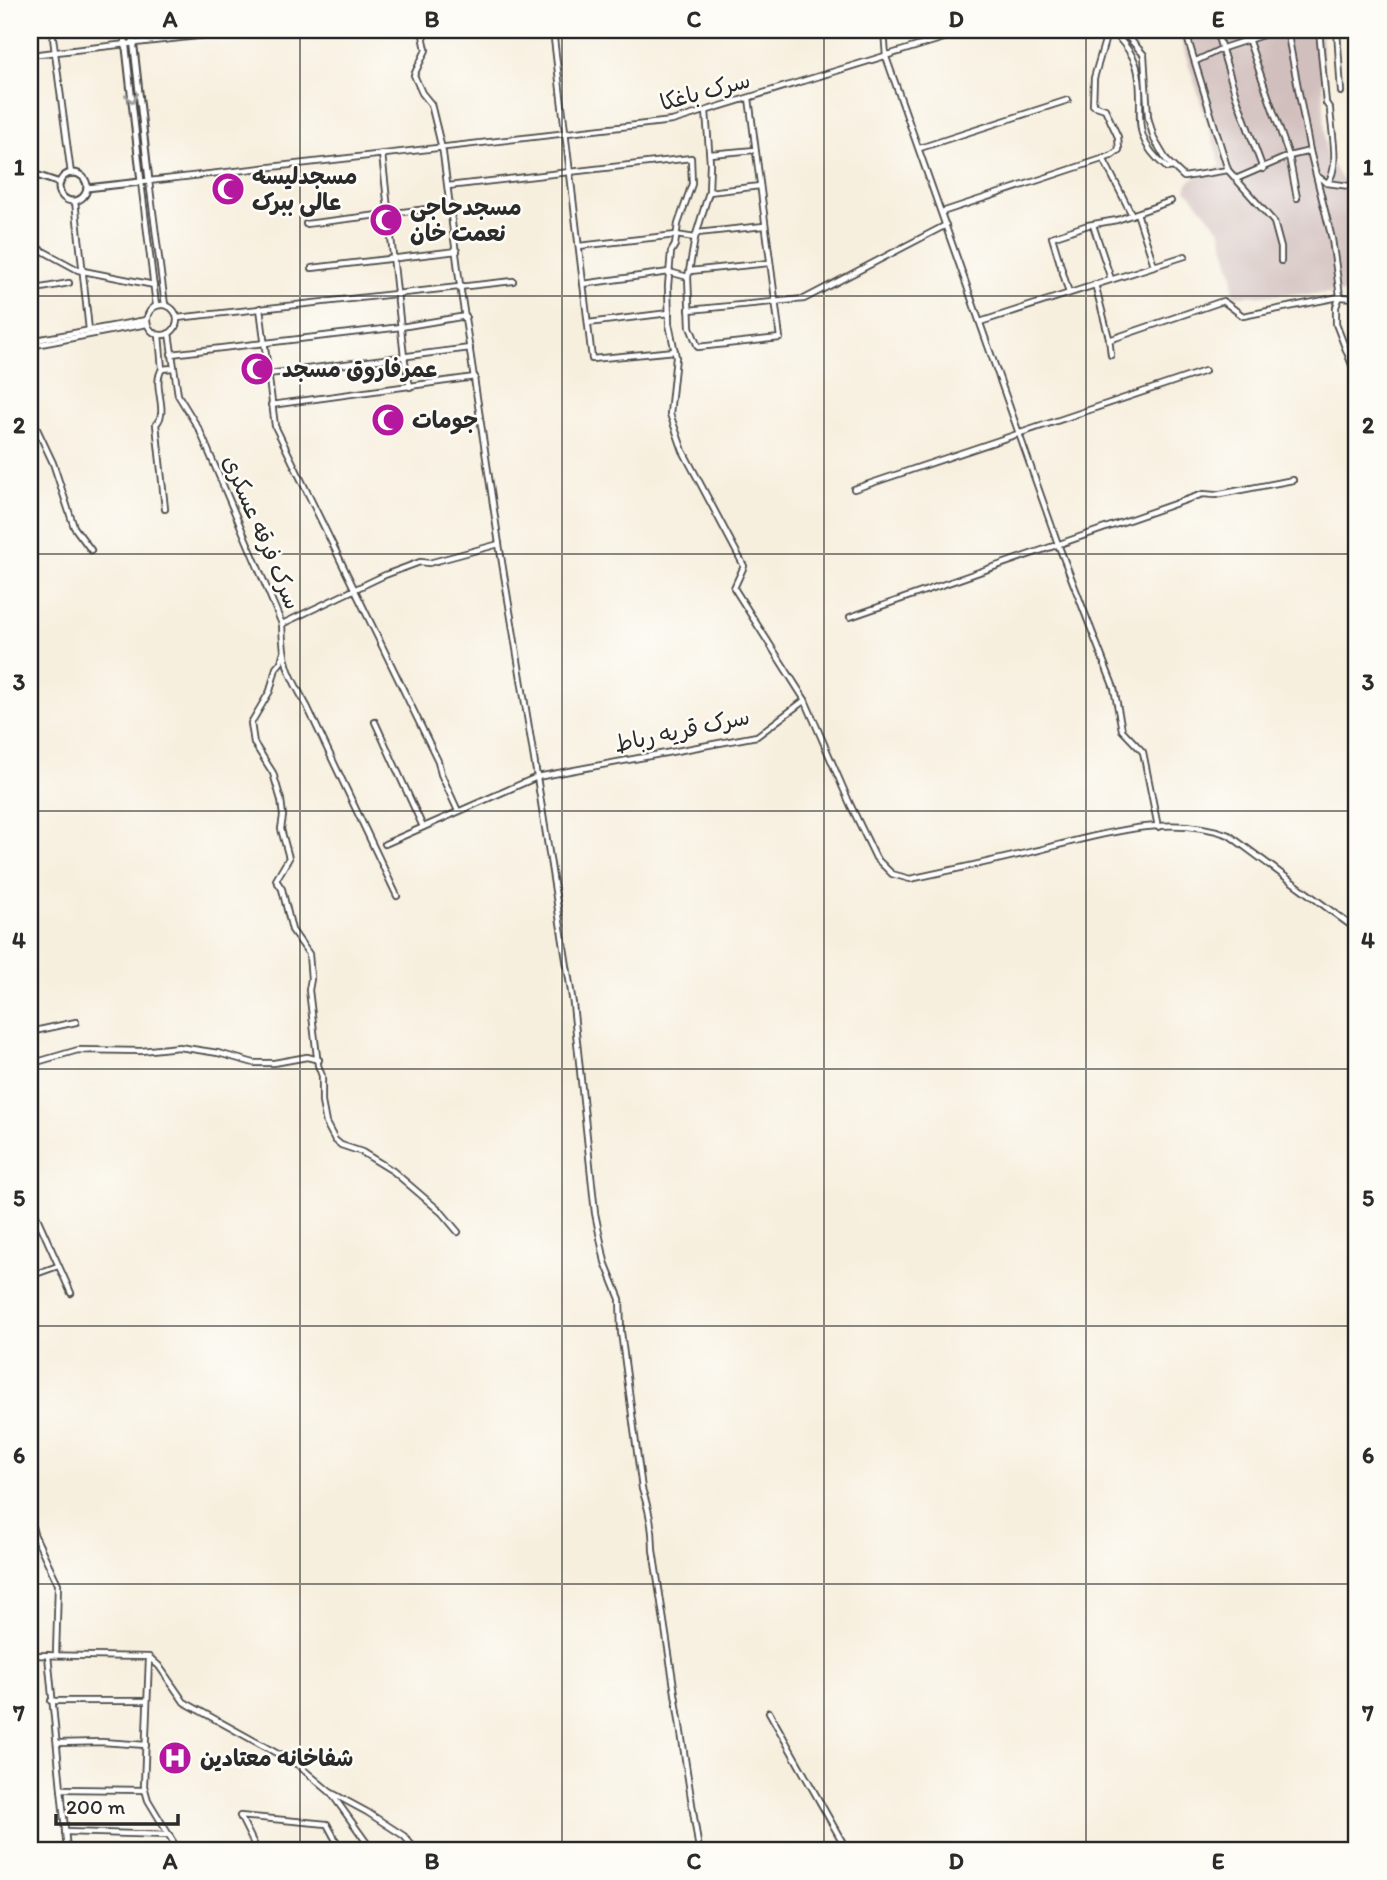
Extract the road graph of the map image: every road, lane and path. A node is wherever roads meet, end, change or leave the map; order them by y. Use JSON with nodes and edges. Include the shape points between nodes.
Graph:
{"nodes":[{"id":1,"x":52,"y":30,"type":"edge"},
{"id":2,"x":124,"y":30,"type":"edge"},
{"id":3,"x":132,"y":30,"type":"edge"},
{"id":4,"x":243,"y":30,"type":"edge"},
{"id":5,"x":250,"y":30,"type":"edge"},
{"id":6,"x":422,"y":30,"type":"edge"},
{"id":7,"x":553,"y":30,"type":"edge"},
{"id":8,"x":884,"y":30,"type":"edge"},
{"id":9,"x":970,"y":30,"type":"edge"},
{"id":10,"x":1110,"y":30,"type":"edge"},
{"id":11,"x":1122,"y":30,"type":"edge"},
{"id":12,"x":1185,"y":30,"type":"edge"},
{"id":13,"x":1216,"y":30,"type":"edge"},
{"id":14,"x":1245,"y":30,"type":"edge"},
{"id":15,"x":1278,"y":30,"type":"edge"},
{"id":16,"x":1287,"y":30,"type":"edge"},
{"id":17,"x":1319,"y":30,"type":"edge"},
{"id":18,"x":1337,"y":30,"type":"edge"},
{"id":19,"x":1249,"y":41,"type":"junction"},
{"id":20,"x":134,"y":43,"type":"junction"},
{"id":21,"x":126,"y":44,"type":"junction"},
{"id":22,"x":1223,"y":48,"type":"junction"},
{"id":23,"x":54,"y":52,"type":"junction"},
{"id":24,"x":30,"y":55,"type":"edge"},
{"id":25,"x":886,"y":57,"type":"junction"},
{"id":26,"x":1196,"y":61,"type":"junction"},
{"id":27,"x":1341,"y":92,"type":"dead end"},
{"id":28,"x":749,"y":98,"type":"junction"},
{"id":29,"x":1068,"y":100,"type":"dead end"},
{"id":30,"x":706,"y":111,"type":"junction"},
{"id":31,"x":565,"y":134,"type":"junction"},
{"id":32,"x":440,"y":147,"type":"junction"},
{"id":33,"x":920,"y":148,"type":"junction"},
{"id":34,"x":755,"y":149,"type":"junction"},
{"id":35,"x":1310,"y":151,"type":"junction"},
{"id":36,"x":382,"y":154,"type":"junction"},
{"id":37,"x":709,"y":154,"type":"junction"},
{"id":38,"x":1289,"y":156,"type":"junction"},
{"id":39,"x":1103,"y":159,"type":"junction"},
{"id":40,"x":1174,"y":167,"type":"junction"},
{"id":41,"x":1263,"y":169,"type":"junction"},
{"id":42,"x":1228,"y":170,"type":"junction"},
{"id":43,"x":571,"y":172,"type":"junction"},
{"id":44,"x":30,"y":173,"type":"edge"},
{"id":45,"x":71,"y":174,"type":"junction"},
{"id":46,"x":1317,"y":175,"type":"junction"},
{"id":47,"x":1238,"y":178,"type":"junction"},
{"id":48,"x":149,"y":181,"type":"junction"},
{"id":49,"x":141,"y":182,"type":"junction"},
{"id":50,"x":60,"y":183,"type":"junction"},
{"id":51,"x":1327,"y":183,"type":"junction"},
{"id":52,"x":448,"y":186,"type":"junction"},
{"id":53,"x":760,"y":187,"type":"junction"},
{"id":54,"x":1357,"y":187,"type":"edge"},
{"id":55,"x":87,"y":188,"type":"junction"},
{"id":56,"x":709,"y":192,"type":"junction"},
{"id":57,"x":1297,"y":198,"type":"dead end"},
{"id":58,"x":75,"y":201,"type":"junction"},
{"id":59,"x":1171,"y":201,"type":"dead end"},
{"id":60,"x":451,"y":206,"type":"junction"},
{"id":61,"x":942,"y":212,"type":"junction"},
{"id":62,"x":389,"y":214,"type":"junction"},
{"id":63,"x":1134,"y":214,"type":"junction"},
{"id":64,"x":306,"y":224,"type":"dead end"},
{"id":65,"x":946,"y":225,"type":"junction"},
{"id":66,"x":1093,"y":225,"type":"junction"},
{"id":67,"x":764,"y":226,"type":"junction"},
{"id":68,"x":676,"y":235,"type":"junction"},
{"id":69,"x":696,"y":235,"type":"junction"},
{"id":70,"x":30,"y":244,"type":"edge"},
{"id":71,"x":579,"y":246,"type":"junction"},
{"id":72,"x":457,"y":251,"type":"junction"},
{"id":73,"x":1185,"y":256,"type":"dead end"},
{"id":74,"x":393,"y":260,"type":"junction"},
{"id":75,"x":1281,"y":261,"type":"dead end"},
{"id":76,"x":769,"y":263,"type":"junction"},
{"id":77,"x":1154,"y":265,"type":"junction"},
{"id":78,"x":312,"y":268,"type":"dead end"},
{"id":79,"x":83,"y":271,"type":"junction"},
{"id":80,"x":669,"y":272,"type":"junction"},
{"id":81,"x":689,"y":274,"type":"junction"},
{"id":82,"x":1111,"y":279,"type":"junction"},
{"id":83,"x":513,"y":281,"type":"dead end"},
{"id":84,"x":69,"y":283,"type":"dead end"},
{"id":85,"x":583,"y":284,"type":"junction"},
{"id":86,"x":1095,"y":284,"type":"junction"},
{"id":87,"x":154,"y":285,"type":"junction"},
{"id":88,"x":460,"y":285,"type":"junction"},
{"id":89,"x":30,"y":289,"type":"edge"},
{"id":90,"x":397,"y":293,"type":"junction"},
{"id":91,"x":1069,"y":293,"type":"junction"},
{"id":92,"x":1339,"y":297,"type":"junction"},
{"id":93,"x":774,"y":300,"type":"junction"},
{"id":94,"x":1357,"y":301,"type":"edge"},
{"id":95,"x":165,"y":304,"type":"junction"},
{"id":96,"x":156,"y":305,"type":"junction"},
{"id":97,"x":260,"y":309,"type":"junction"},
{"id":98,"x":689,"y":310,"type":"junction"},
{"id":99,"x":669,"y":313,"type":"junction"},
{"id":100,"x":466,"y":316,"type":"junction"},
{"id":101,"x":177,"y":318,"type":"junction"},
{"id":102,"x":147,"y":322,"type":"junction"},
{"id":103,"x":979,"y":322,"type":"junction"},
{"id":104,"x":588,"y":323,"type":"junction"},
{"id":105,"x":401,"y":327,"type":"junction"},
{"id":106,"x":89,"y":330,"type":"junction"},
{"id":107,"x":169,"y":333,"type":"junction"},
{"id":108,"x":159,"y":335,"type":"junction"},
{"id":109,"x":1109,"y":340,"type":"junction"},
{"id":110,"x":30,"y":341,"type":"edge"},
{"id":111,"x":264,"y":342,"type":"junction"},
{"id":112,"x":30,"y":346,"type":"edge"},
{"id":113,"x":470,"y":348,"type":"junction"},
{"id":114,"x":674,"y":351,"type":"junction"},
{"id":115,"x":172,"y":354,"type":"junction"},
{"id":116,"x":1111,"y":355,"type":"dead end"},
{"id":117,"x":404,"y":357,"type":"junction"},
{"id":118,"x":173,"y":368,"type":"junction"},
{"id":119,"x":162,"y":369,"type":"junction"},
{"id":120,"x":1205,"y":371,"type":"dead end"},
{"id":121,"x":268,"y":374,"type":"junction"},
{"id":122,"x":475,"y":377,"type":"junction"},
{"id":123,"x":1357,"y":378,"type":"edge"},
{"id":124,"x":410,"y":387,"type":"junction"},
{"id":125,"x":271,"y":405,"type":"junction"},
{"id":126,"x":30,"y":414,"type":"edge"},
{"id":127,"x":1019,"y":433,"type":"junction"},
{"id":128,"x":1293,"y":480,"type":"dead end"},
{"id":129,"x":854,"y":489,"type":"dead end"},
{"id":130,"x":165,"y":509,"type":"dead end"},
{"id":131,"x":499,"y":544,"type":"junction"},
{"id":132,"x":1058,"y":544,"type":"junction"},
{"id":133,"x":91,"y":550,"type":"dead end"},
{"id":134,"x":356,"y":590,"type":"junction"},
{"id":135,"x":850,"y":617,"type":"dead end"},
{"id":136,"x":30,"y":624,"type":"edge"},
{"id":137,"x":282,"y":624,"type":"junction"},
{"id":138,"x":30,"y":632,"type":"edge"},
{"id":139,"x":283,"y":654,"type":"junction"},
{"id":140,"x":805,"y":700,"type":"junction"},
{"id":141,"x":375,"y":722,"type":"dead end"},
{"id":142,"x":537,"y":778,"type":"junction"},
{"id":143,"x":458,"y":811,"type":"junction"},
{"id":144,"x":423,"y":827,"type":"junction"},
{"id":145,"x":1158,"y":827,"type":"junction"},
{"id":146,"x":385,"y":844,"type":"dead end"},
{"id":147,"x":397,"y":896,"type":"dead end"},
{"id":148,"x":1357,"y":930,"type":"edge"},
{"id":149,"x":76,"y":1022,"type":"dead end"},
{"id":150,"x":30,"y":1032,"type":"edge"},
{"id":151,"x":319,"y":1060,"type":"junction"},
{"id":152,"x":30,"y":1064,"type":"edge"},
{"id":153,"x":30,"y":1202,"type":"edge"},
{"id":154,"x":458,"y":1232,"type":"dead end"},
{"id":155,"x":58,"y":1266,"type":"junction"},
{"id":156,"x":30,"y":1276,"type":"edge"},
{"id":157,"x":71,"y":1293,"type":"dead end"},
{"id":158,"x":30,"y":1519,"type":"edge"},
{"id":159,"x":30,"y":1655,"type":"edge"},
{"id":160,"x":48,"y":1655,"type":"junction"},
{"id":161,"x":57,"y":1656,"type":"junction"},
{"id":162,"x":149,"y":1657,"type":"junction"},
{"id":163,"x":51,"y":1701,"type":"junction"},
{"id":164,"x":147,"y":1701,"type":"junction"},
{"id":165,"x":769,"y":1712,"type":"dead end"},
{"id":166,"x":57,"y":1743,"type":"junction"},
{"id":167,"x":146,"y":1745,"type":"junction"},
{"id":168,"x":61,"y":1789,"type":"junction"},
{"id":169,"x":146,"y":1790,"type":"junction"},
{"id":170,"x":330,"y":1792,"type":"junction"},
{"id":171,"x":65,"y":1832,"type":"junction"},
{"id":172,"x":169,"y":1835,"type":"junction"},
{"id":173,"x":67,"y":1850,"type":"edge"},
{"id":174,"x":178,"y":1850,"type":"edge"},
{"id":175,"x":257,"y":1850,"type":"edge"},
{"id":176,"x":341,"y":1850,"type":"edge"},
{"id":177,"x":372,"y":1850,"type":"edge"},
{"id":178,"x":416,"y":1850,"type":"edge"},
{"id":179,"x":699,"y":1850,"type":"edge"},
{"id":180,"x":847,"y":1850,"type":"edge"}],
"edges":[{"from":1,"to":23,"type":"street"},
{"from":2,"to":21,"type":"main road"},
{"from":3,"to":20,"type":"main road"},
{"from":4,"to":5,"type":"street"},
{"from":4,"to":20,"type":"street"},
{"from":6,"to":32,"type":"street","via":[[426,50],[414,75],[431,104]]},
{"from":7,"to":31,"type":"street"},
{"from":8,"to":25,"type":"street"},
{"from":9,"to":25,"type":"street","name":"سرک باغکا"},
{"from":10,"to":39,"type":"street","via":[[1094,78],[1093,105],[1105,109],[1119,150]]},
{"from":10,"to":40,"type":"street","via":[[1132,55],[1138,73],[1144,140],[1151,154],[1167,168]]},
{"from":11,"to":40,"type":"street","via":[[1144,55],[1148,117],[1154,139]]},
{"from":12,"to":26,"type":"street"},
{"from":13,"to":22,"type":"street"},
{"from":14,"to":19,"type":"street"},
{"from":15,"to":19,"type":"street"},
{"from":16,"to":35,"type":"street"},
{"from":17,"to":51,"type":"street","via":[[1336,165]]},
{"from":18,"to":27,"type":"street"},
{"from":19,"to":22,"type":"street"},
{"from":19,"to":38,"type":"street"},
{"from":20,"to":21,"type":"street"},
{"from":20,"to":48,"type":"main road"},
{"from":21,"to":23,"type":"street"},
{"from":21,"to":49,"type":"main road","one_way":true},
{"from":22,"to":26,"type":"street"},
{"from":22,"to":41,"type":"street"},
{"from":23,"to":24,"type":"street"},
{"from":23,"to":45,"type":"street"},
{"from":25,"to":28,"type":"street","name":"سرک باغکا"},
{"from":25,"to":33,"type":"street"},
{"from":26,"to":42,"type":"street"},
{"from":28,"to":30,"type":"street","name":"سرک باغکا"},
{"from":28,"to":34,"type":"street"},
{"from":29,"to":33,"type":"street"},
{"from":30,"to":31,"type":"street","name":"سرک باغکا","via":[[672,121]]},
{"from":30,"to":37,"type":"street"},
{"from":31,"to":32,"type":"street","name":"سرک باغکا"},
{"from":31,"to":43,"type":"street"},
{"from":32,"to":36,"type":"street","name":"سرک باغکا"},
{"from":32,"to":52,"type":"street"},
{"from":33,"to":61,"type":"street"},
{"from":34,"to":37,"type":"street"},
{"from":34,"to":53,"type":"street"},
{"from":35,"to":38,"type":"street"},
{"from":35,"to":46,"type":"street"},
{"from":36,"to":48,"type":"street","name":"سرک باغکا"},
{"from":36,"to":62,"type":"street"},
{"from":37,"to":56,"type":"street"},
{"from":38,"to":41,"type":"street"},
{"from":38,"to":57,"type":"street"},
{"from":39,"to":61,"type":"street"},
{"from":39,"to":63,"type":"street"},
{"from":40,"to":42,"type":"street","via":[[1184,177]]},
{"from":41,"to":47,"type":"street"},
{"from":42,"to":47,"type":"street"},
{"from":43,"to":52,"type":"street"},
{"from":43,"to":68,"type":"street","via":[[691,158],[692,184]]},
{"from":43,"to":71,"type":"street"},
{"from":44,"to":50,"type":"main road"},
{"from":45,"to":50,"type":"main road"},
{"from":45,"to":55,"type":"main road","via":[[80,176]]},
{"from":46,"to":51,"type":"street"},
{"from":46,"to":92,"type":"street"},
{"from":47,"to":75,"type":"street","via":[[1274,222]]},
{"from":48,"to":49,"type":"main road"},
{"from":48,"to":95,"type":"street"},
{"from":49,"to":55,"type":"main road"},
{"from":49,"to":87,"type":"street"},
{"from":50,"to":58,"type":"main road","via":[[62,196]]},
{"from":51,"to":54,"type":"street"},
{"from":52,"to":60,"type":"street"},
{"from":53,"to":56,"type":"street"},
{"from":53,"to":67,"type":"street"},
{"from":55,"to":58,"type":"main road"},
{"from":56,"to":69,"type":"street"},
{"from":58,"to":79,"type":"street"},
{"from":59,"to":63,"type":"street"},
{"from":60,"to":62,"type":"street"},
{"from":60,"to":72,"type":"street"},
{"from":61,"to":65,"type":"street"},
{"from":62,"to":64,"type":"street"},
{"from":62,"to":74,"type":"street"},
{"from":63,"to":66,"type":"street"},
{"from":63,"to":77,"type":"street"},
{"from":65,"to":93,"type":"street","via":[[804,299]]},
{"from":65,"to":103,"type":"street"},
{"from":66,"to":82,"type":"street"},
{"from":66,"to":91,"type":"street","via":[[1051,239]]},
{"from":67,"to":69,"type":"street"},
{"from":67,"to":76,"type":"street"},
{"from":68,"to":69,"type":"street"},
{"from":68,"to":71,"type":"street"},
{"from":68,"to":80,"type":"street"},
{"from":69,"to":81,"type":"street"},
{"from":70,"to":79,"type":"street"},
{"from":71,"to":85,"type":"street"},
{"from":72,"to":74,"type":"street"},
{"from":72,"to":88,"type":"street"},
{"from":73,"to":77,"type":"street"},
{"from":74,"to":78,"type":"street"},
{"from":74,"to":90,"type":"street"},
{"from":76,"to":81,"type":"street"},
{"from":76,"to":93,"type":"street"},
{"from":77,"to":82,"type":"street"},
{"from":79,"to":87,"type":"street"},
{"from":79,"to":106,"type":"street"},
{"from":80,"to":81,"type":"street"},
{"from":80,"to":85,"type":"street"},
{"from":80,"to":99,"type":"street"},
{"from":81,"to":98,"type":"street"},
{"from":82,"to":86,"type":"street"},
{"from":83,"to":88,"type":"street"},
{"from":84,"to":89,"type":"street"},
{"from":85,"to":104,"type":"street"},
{"from":86,"to":91,"type":"street"},
{"from":86,"to":109,"type":"street"},
{"from":87,"to":96,"type":"street"},
{"from":88,"to":90,"type":"street"},
{"from":88,"to":100,"type":"street"},
{"from":90,"to":97,"type":"street"},
{"from":90,"to":105,"type":"street"},
{"from":91,"to":103,"type":"street"},
{"from":92,"to":94,"type":"street"},
{"from":92,"to":109,"type":"street","via":[[1243,316],[1223,301]]},
{"from":92,"to":123,"type":"street","via":[[1336,324]]},
{"from":93,"to":98,"type":"street"},
{"from":93,"to":98,"type":"street","via":[[780,338],[698,347]]},
{"from":95,"to":96,"type":"street"},
{"from":95,"to":101,"type":"street"},
{"from":96,"to":102,"type":"street"},
{"from":97,"to":101,"type":"street"},
{"from":97,"to":111,"type":"street"},
{"from":99,"to":104,"type":"street"},
{"from":99,"to":114,"type":"street"},
{"from":100,"to":105,"type":"street"},
{"from":100,"to":113,"type":"street"},
{"from":101,"to":107,"type":"street"},
{"from":102,"to":106,"type":"street"},
{"from":102,"to":108,"type":"street"},
{"from":102,"to":112,"type":"street"},
{"from":103,"to":127,"type":"street"},
{"from":104,"to":114,"type":"street","via":[[592,359]]},
{"from":105,"to":111,"type":"street"},
{"from":105,"to":117,"type":"street"},
{"from":106,"to":110,"type":"street"},
{"from":107,"to":108,"type":"street"},
{"from":107,"to":115,"type":"street","name":"سرک فرقه عسکری"},
{"from":108,"to":119,"type":"street"},
{"from":109,"to":116,"type":"street"},
{"from":111,"to":115,"type":"street"},
{"from":111,"to":121,"type":"street"},
{"from":113,"to":117,"type":"street"},
{"from":113,"to":122,"type":"street"},
{"from":114,"to":140,"type":"street","via":[[670,414],[683,451],[744,566],[734,588]]},
{"from":115,"to":118,"type":"street","name":"سرک فرقه عسکری"},
{"from":117,"to":121,"type":"street"},
{"from":117,"to":124,"type":"street"},
{"from":118,"to":119,"type":"street"},
{"from":118,"to":137,"type":"street","name":"سرک فرقه عسکری","via":[[178,395],[200,431]]},
{"from":119,"to":130,"type":"street","via":[[157,379],[162,415],[156,424]]},
{"from":120,"to":127,"type":"street"},
{"from":121,"to":125,"type":"street"},
{"from":122,"to":124,"type":"street"},
{"from":122,"to":131,"type":"street"},
{"from":124,"to":125,"type":"street"},
{"from":125,"to":134,"type":"street","via":[[275,426]]},
{"from":126,"to":133,"type":"street","via":[[53,463],[74,527]]},
{"from":127,"to":129,"type":"street"},
{"from":127,"to":132,"type":"street"},
{"from":128,"to":132,"type":"street","via":[[1203,494]]},
{"from":131,"to":134,"type":"street","via":[[420,562]]},
{"from":131,"to":142,"type":"street"},
{"from":132,"to":135,"type":"street"},
{"from":132,"to":145,"type":"street","via":[[1114,688],[1122,730],[1143,752]]},
{"from":134,"to":137,"type":"street"},
{"from":134,"to":143,"type":"street"},
{"from":136,"to":138,"type":"street"},
{"from":137,"to":139,"type":"street","name":"سرک فرقه عسکری"},
{"from":139,"to":147,"type":"street","name":"سرک فرقه عسکری"},
{"from":139,"to":151,"type":"street","via":[[270,691],[251,723],[254,743],[273,773],[281,800],[281,830],[289,858],[276,880],[292,930],[309,954]]},
{"from":140,"to":142,"type":"street","name":"سرک قریه رباط","via":[[757,736]]},
{"from":140,"to":145,"type":"street","via":[[876,858],[892,874],[909,879],[1105,834]]},
{"from":141,"to":144,"type":"street"},
{"from":142,"to":143,"type":"street","name":"سرک قریه رباط"},
{"from":142,"to":179,"type":"street","via":[[573,1004],[595,1213],[605,1262],[620,1299],[642,1489],[653,1534]]},
{"from":143,"to":144,"type":"street","name":"سرک قریه رباط"},
{"from":144,"to":146,"type":"street","name":"سرک قریه رباط"},
{"from":145,"to":148,"type":"street","via":[[1209,827],[1228,835]]},
{"from":149,"to":150,"type":"street"},
{"from":151,"to":152,"type":"street","via":[[307,1057],[254,1063],[178,1046],[141,1051],[78,1050]]},
{"from":151,"to":154,"type":"street","via":[[326,1123],[335,1140],[393,1171]]},
{"from":153,"to":155,"type":"street"},
{"from":155,"to":156,"type":"street"},
{"from":155,"to":157,"type":"street"},
{"from":158,"to":161,"type":"street","via":[[58,1584]]},
{"from":159,"to":160,"type":"street"},
{"from":160,"to":161,"type":"street"},
{"from":160,"to":163,"type":"street"},
{"from":161,"to":162,"type":"street"},
{"from":162,"to":164,"type":"street"},
{"from":162,"to":170,"type":"street","via":[[184,1702],[298,1765]]},
{"from":163,"to":164,"type":"street"},
{"from":163,"to":166,"type":"street"},
{"from":164,"to":167,"type":"street"},
{"from":165,"to":180,"type":"street"},
{"from":166,"to":167,"type":"street"},
{"from":166,"to":168,"type":"street"},
{"from":167,"to":169,"type":"street"},
{"from":168,"to":169,"type":"street"},
{"from":168,"to":171,"type":"street"},
{"from":169,"to":172,"type":"street"},
{"from":170,"to":177,"type":"street"},
{"from":170,"to":178,"type":"street","via":[[404,1836]]},
{"from":171,"to":172,"type":"street"},
{"from":171,"to":173,"type":"street"},
{"from":172,"to":174,"type":"street"},
{"from":175,"to":176,"type":"street","via":[[240,1816],[327,1824]]}]}
